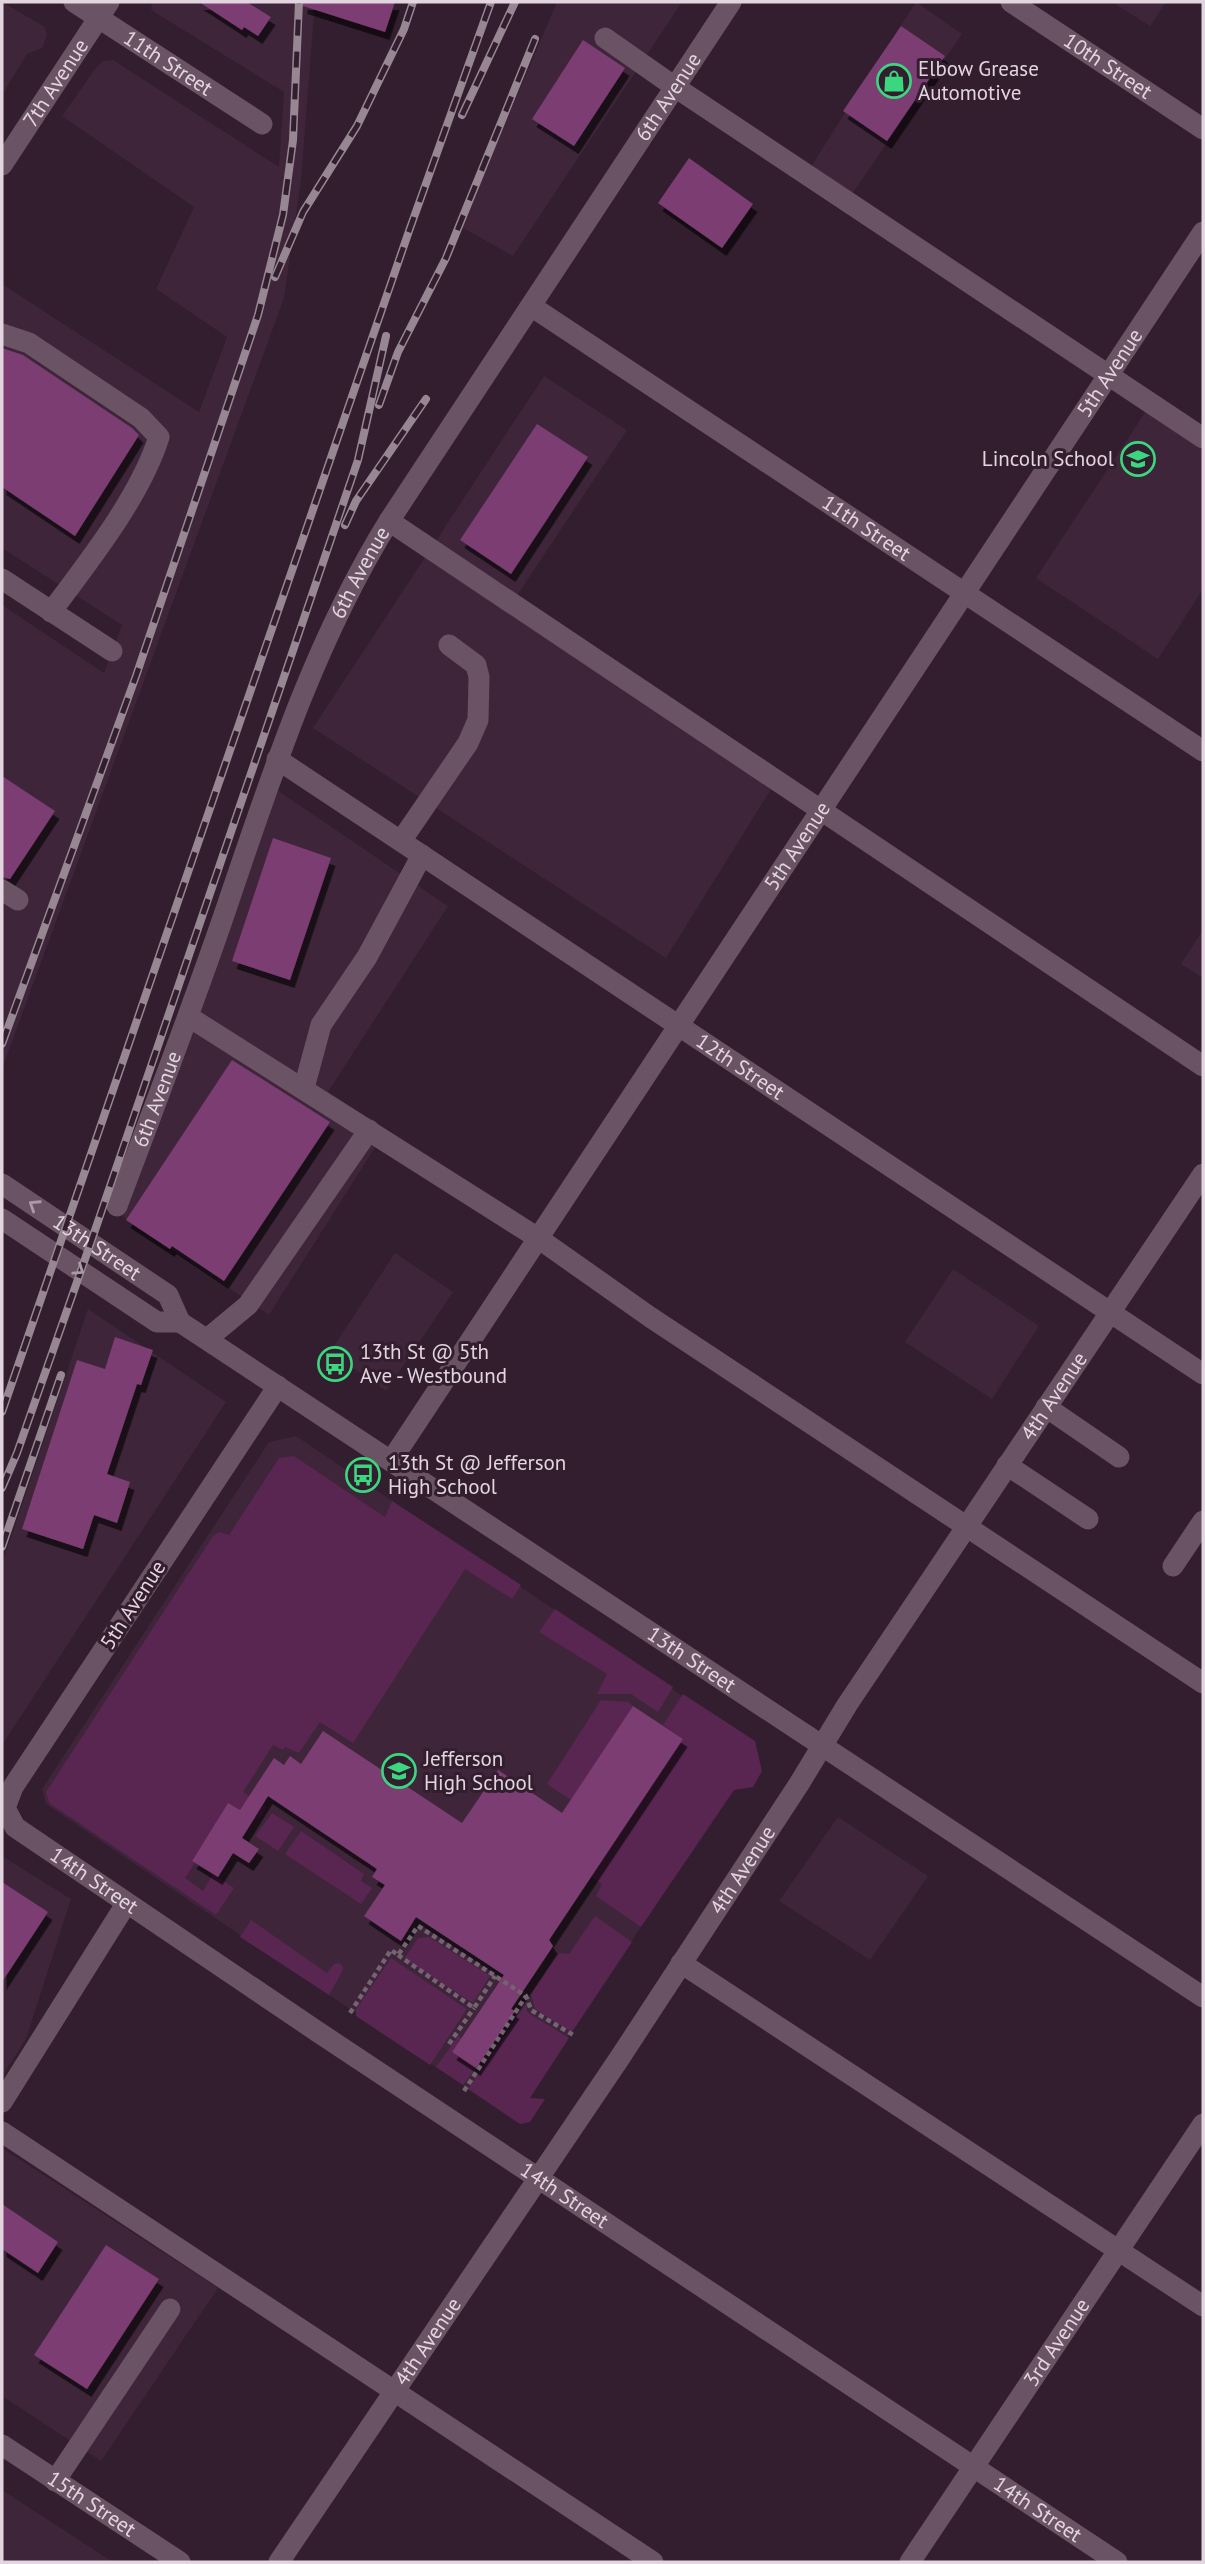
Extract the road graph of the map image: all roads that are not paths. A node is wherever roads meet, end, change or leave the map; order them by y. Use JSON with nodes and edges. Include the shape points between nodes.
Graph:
{"nodes":[{"id":1,"x":74,"y":2,"type":"edge"},
{"id":2,"x":731,"y":2,"type":"edge"},
{"id":3,"x":1011,"y":2,"type":"edge"},
{"id":4,"x":104,"y":10,"type":"edge"},
{"id":5,"x":605,"y":38,"type":"dead end"},
{"id":6,"x":675,"y":87,"type":"junction"},
{"id":7,"x":262,"y":124,"type":"dead end"},
{"id":8,"x":1203,"y":129,"type":"edge"},
{"id":9,"x":2,"y":165,"type":"edge"},
{"id":10,"x":1203,"y":232,"type":"edge"},
{"id":11,"x":531,"y":306,"type":"junction"},
{"id":12,"x":2,"y":334,"type":"edge"},
{"id":13,"x":1108,"y":376,"type":"junction"},
{"id":14,"x":1203,"y":438,"type":"edge"},
{"id":15,"x":389,"y":521,"type":"junction"},
{"id":16,"x":2,"y":579,"type":"edge"},
{"id":17,"x":965,"y":592,"type":"junction"},
{"id":18,"x":51,"y":612,"type":"junction"},
{"id":19,"x":449,"y":645,"type":"dead end"},
{"id":20,"x":113,"y":651,"type":"dead end"},
{"id":21,"x":1203,"y":751,"type":"edge"},
{"id":22,"x":277,"y":759,"type":"junction"},
{"id":23,"x":821,"y":809,"type":"junction"},
{"id":24,"x":401,"y":841,"type":"junction"},
{"id":25,"x":422,"y":855,"type":"junction"},
{"id":26,"x":189,"y":1017,"type":"junction"},
{"id":27,"x":680,"y":1025,"type":"junction"},
{"id":28,"x":1203,"y":1066,"type":"edge"},
{"id":29,"x":304,"y":1088,"type":"junction"},
{"id":30,"x":369,"y":1130,"type":"junction"},
{"id":31,"x":1203,"y":1174,"type":"edge"},
{"id":32,"x":2,"y":1184,"type":"edge"},
{"id":33,"x":117,"y":1206,"type":"dead end"},
{"id":34,"x":2,"y":1219,"type":"edge"},
{"id":35,"x":538,"y":1238,"type":"junction"},
{"id":36,"x":1110,"y":1312,"type":"junction"},
{"id":37,"x":180,"y":1322,"type":"junction"},
{"id":38,"x":207,"y":1339,"type":"junction"},
{"id":39,"x":1203,"y":1374,"type":"edge"},
{"id":40,"x":278,"y":1386,"type":"junction"},
{"id":41,"x":1046,"y":1407,"type":"junction"},
{"id":42,"x":1119,"y":1457,"type":"dead end"},
{"id":43,"x":391,"y":1461,"type":"junction"},
{"id":44,"x":1007,"y":1465,"type":"junction"},
{"id":45,"x":1088,"y":1519,"type":"dead end"},
{"id":46,"x":1203,"y":1521,"type":"edge"},
{"id":47,"x":967,"y":1526,"type":"junction"},
{"id":48,"x":1173,"y":1566,"type":"dead end"},
{"id":49,"x":1203,"y":1683,"type":"edge"},
{"id":50,"x":821,"y":1745,"type":"junction"},
{"id":51,"x":15,"y":1827,"type":"joint"},
{"id":52,"x":126,"y":1903,"type":"junction"},
{"id":53,"x":681,"y":1963,"type":"junction"},
{"id":54,"x":1203,"y":1997,"type":"edge"},
{"id":55,"x":2,"y":2102,"type":"edge"},
{"id":56,"x":1203,"y":2124,"type":"edge"},
{"id":57,"x":2,"y":2132,"type":"edge"},
{"id":58,"x":537,"y":2177,"type":"junction"},
{"id":59,"x":1119,"y":2250,"type":"junction"},
{"id":60,"x":1203,"y":2306,"type":"edge"},
{"id":61,"x":170,"y":2309,"type":"dead end"},
{"id":62,"x":394,"y":2391,"type":"junction"},
{"id":63,"x":2,"y":2445,"type":"edge"},
{"id":64,"x":974,"y":2468,"type":"junction"},
{"id":65,"x":55,"y":2481,"type":"junction"},
{"id":66,"x":180,"y":2562,"type":"edge"},
{"id":67,"x":279,"y":2562,"type":"edge"},
{"id":68,"x":653,"y":2562,"type":"edge"},
{"id":69,"x":910,"y":2562,"type":"edge"},
{"id":70,"x":1117,"y":2562,"type":"edge"}],
"edges":[{"from":1,"to":4,"type":"street","name":"11th Street"},
{"from":2,"to":6,"type":"street","name":"6th Avenue"},
{"from":3,"to":8,"type":"street","name":"10th Street"},
{"from":4,"to":7,"type":"street","name":"11th Street"},
{"from":4,"to":9,"type":"street","name":"7th Avenue"},
{"from":5,"to":6,"type":"street"},
{"from":6,"to":11,"type":"street","name":"6th Avenue"},
{"from":6,"to":13,"type":"street"},
{"from":10,"to":13,"type":"street","name":"5th Avenue"},
{"from":11,"to":15,"type":"street","name":"6th Avenue"},
{"from":11,"to":17,"type":"street","name":"11th Street"},
{"from":12,"to":18,"type":"street","via":[[29,342],[141,418],[159,437],[153,457],[126,503]]},
{"from":13,"to":14,"type":"street"},
{"from":13,"to":17,"type":"street","name":"5th Avenue"},
{"from":15,"to":22,"type":"street","name":"6th Avenue","via":[[325,639]]},
{"from":15,"to":23,"type":"street"},
{"from":16,"to":18,"type":"street"},
{"from":17,"to":21,"type":"street","name":"11th Street"},
{"from":17,"to":23,"type":"street","name":"5th Avenue"},
{"from":18,"to":20,"type":"street"},
{"from":19,"to":24,"type":"street","via":[[476,666],[478,720],[468,743]]},
{"from":22,"to":24,"type":"street","name":"12th Street"},
{"from":22,"to":26,"type":"street","name":"6th Avenue"},
{"from":23,"to":27,"type":"street","name":"5th Avenue"},
{"from":23,"to":28,"type":"street"},
{"from":24,"to":25,"type":"street","name":"12th Street"},
{"from":25,"to":27,"type":"street","name":"12th Street"},
{"from":25,"to":29,"type":"street","via":[[367,957],[321,1025]]},
{"from":26,"to":29,"type":"street"},
{"from":26,"to":33,"type":"street","name":"6th Avenue"},
{"from":27,"to":35,"type":"street","name":"5th Avenue"},
{"from":27,"to":36,"type":"street","name":"12th Street"},
{"from":29,"to":30,"type":"street"},
{"from":30,"to":35,"type":"street"},
{"from":30,"to":38,"type":"street","via":[[248,1306]]},
{"from":31,"to":36,"type":"street","name":"4th Avenue"},
{"from":37,"to":32,"type":"street","name":"13th Street","one_way":true,"via":[[168,1295]]},
{"from":34,"to":37,"type":"street","name":"13th Street","one_way":true,"via":[[157,1322]]},
{"from":35,"to":43,"type":"street","name":"5th Avenue"},
{"from":35,"to":47,"type":"street"},
{"from":36,"to":39,"type":"street","name":"12th Street"},
{"from":36,"to":41,"type":"street","name":"4th Avenue"},
{"from":37,"to":38,"type":"street","name":"13th Street"},
{"from":38,"to":40,"type":"street","name":"13th Street"},
{"from":40,"to":43,"type":"street","name":"13th Street"},
{"from":40,"to":51,"type":"street","name":"5th Avenue","via":[[13,1787],[5,1808]]},
{"from":41,"to":42,"type":"street"},
{"from":41,"to":44,"type":"street","name":"4th Avenue"},
{"from":43,"to":50,"type":"street","name":"13th Street"},
{"from":44,"to":45,"type":"street"},
{"from":44,"to":47,"type":"street","name":"4th Avenue"},
{"from":46,"to":48,"type":"street"},
{"from":47,"to":49,"type":"street"},
{"from":47,"to":50,"type":"street","name":"4th Avenue"},
{"from":50,"to":53,"type":"street","name":"4th Avenue"},
{"from":50,"to":54,"type":"street","name":"13th Street"},
{"from":51,"to":52,"type":"street","name":"14th Street"},
{"from":52,"to":55,"type":"street"},
{"from":52,"to":58,"type":"street","name":"14th Street"},
{"from":53,"to":58,"type":"street","name":"4th Avenue"},
{"from":53,"to":59,"type":"street"},
{"from":56,"to":59,"type":"street","name":"3rd Avenue"},
{"from":57,"to":62,"type":"street"},
{"from":58,"to":62,"type":"street","name":"4th Avenue"},
{"from":58,"to":64,"type":"street","name":"14th Street"},
{"from":59,"to":60,"type":"street"},
{"from":59,"to":64,"type":"street","name":"3rd Avenue"},
{"from":61,"to":65,"type":"street"},
{"from":62,"to":67,"type":"street","name":"4th Avenue"},
{"from":62,"to":68,"type":"street"},
{"from":63,"to":65,"type":"street","name":"15th Street"},
{"from":64,"to":69,"type":"street","name":"3rd Avenue"},
{"from":64,"to":70,"type":"street","name":"14th Street"},
{"from":65,"to":66,"type":"street","name":"15th Street"}]}
